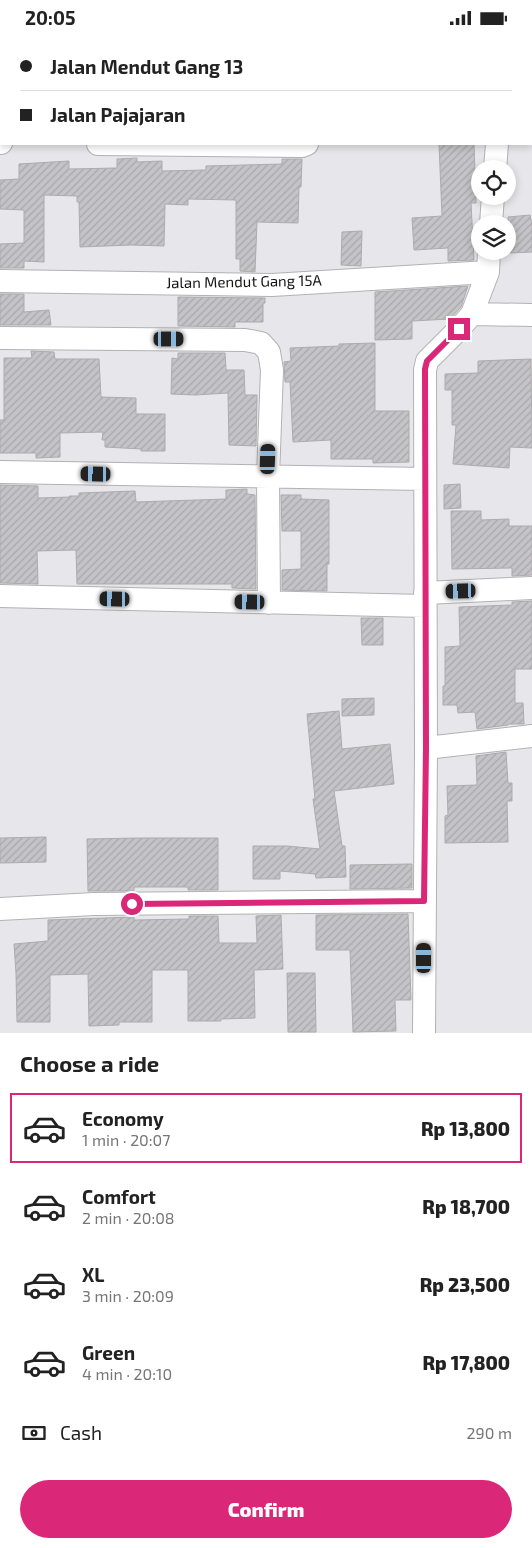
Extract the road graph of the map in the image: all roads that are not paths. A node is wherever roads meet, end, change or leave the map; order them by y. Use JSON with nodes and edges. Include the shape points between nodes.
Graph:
{"nodes":[{"id":1,"x":200,"y":145,"type":"edge"},
{"id":2,"x":304,"y":145,"type":"edge"},
{"id":3,"x":497,"y":145,"type":"edge"},
{"id":4,"x":496,"y":160,"type":"edge"},
{"id":5,"x":488,"y":261,"type":"edge"},
{"id":6,"x":0,"y":281,"type":"edge"},
{"id":7,"x":472,"y":314,"type":"junction"},
{"id":8,"x":532,"y":315,"type":"edge"},
{"id":9,"x":0,"y":338,"type":"edge"},
{"id":10,"x":0,"y":472,"type":"edge"},
{"id":11,"x":268,"y":477,"type":"junction"},
{"id":12,"x":425,"y":479,"type":"junction"},
{"id":13,"x":532,"y":588,"type":"edge"},
{"id":14,"x":0,"y":596,"type":"edge"},
{"id":15,"x":425,"y":599,"type":"junction"},
{"id":16,"x":269,"y":603,"type":"junction"},
{"id":17,"x":532,"y":736,"type":"edge"},
{"id":18,"x":426,"y":748,"type":"junction"},
{"id":19,"x":424,"y":901,"type":"junction"},
{"id":20,"x":0,"y":909,"type":"edge"},
{"id":21,"x":424,"y":1033,"type":"edge"}],
"edges":[{"from":1,"to":2,"type":"street"},
{"from":3,"to":4,"type":"street"},
{"from":5,"to":6,"type":"street","name":"Jalan Mendut Gang 15A","via":[[272,285]]},
{"from":5,"to":7,"type":"street"},
{"from":7,"to":8,"type":"street"},
{"from":7,"to":12,"type":"street","via":[[427,361]]},
{"from":9,"to":11,"type":"street","via":[[244,339],[261,343],[269,352],[272,370]]},
{"from":10,"to":11,"type":"street"},
{"from":11,"to":12,"type":"street"},
{"from":11,"to":16,"type":"street"},
{"from":12,"to":15,"type":"street"},
{"from":13,"to":15,"type":"street"},
{"from":14,"to":16,"type":"street"},
{"from":15,"to":16,"type":"street"},
{"from":15,"to":18,"type":"street"},
{"from":17,"to":18,"type":"street"},
{"from":18,"to":19,"type":"street"},
{"from":19,"to":20,"type":"street","via":[[94,904]]},
{"from":19,"to":21,"type":"street"}]}
